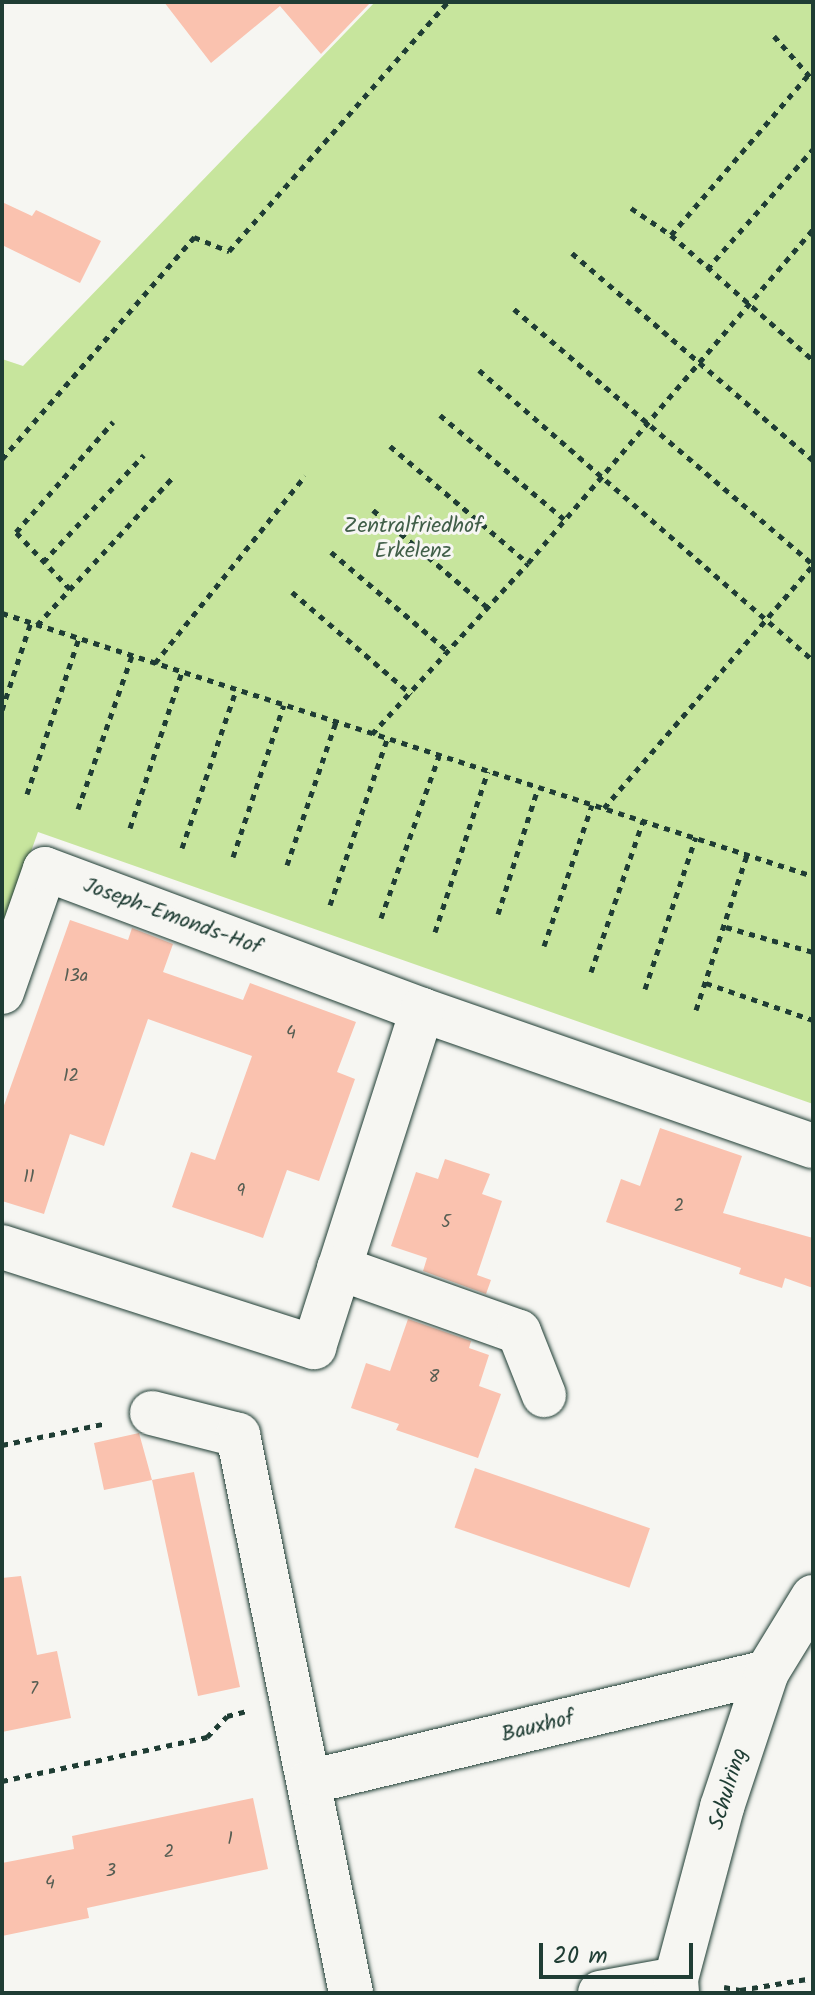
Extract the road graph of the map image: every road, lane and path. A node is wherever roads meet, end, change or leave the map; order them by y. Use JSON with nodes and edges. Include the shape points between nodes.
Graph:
{"nodes":[{"id":1,"x":448,"y":2,"type":"edge"},
{"id":2,"x":774,"y":36,"type":"dead end"},
{"id":3,"x":811,"y":78,"type":"edge"},
{"id":4,"x":813,"y":149,"type":"edge"},
{"id":5,"x":631,"y":208,"type":"dead end"},
{"id":6,"x":813,"y":229,"type":"edge"},
{"id":7,"x":671,"y":235,"type":"junction"},
{"id":8,"x":572,"y":253,"type":"dead end"},
{"id":9,"x":707,"y":269,"type":"junction"},
{"id":10,"x":749,"y":304,"type":"junction"},
{"id":11,"x":514,"y":309,"type":"dead end"},
{"id":12,"x":697,"y":360,"type":"junction"},
{"id":13,"x":813,"y":360,"type":"edge"},
{"id":14,"x":479,"y":370,"type":"dead end"},
{"id":15,"x":440,"y":415,"type":"dead end"},
{"id":16,"x":645,"y":420,"type":"junction"},
{"id":17,"x":113,"y":422,"type":"dead end"},
{"id":18,"x":390,"y":446,"type":"dead end"},
{"id":19,"x":144,"y":455,"type":"dead end"},
{"id":20,"x":2,"y":459,"type":"edge"},
{"id":21,"x":813,"y":460,"type":"edge"},
{"id":22,"x":601,"y":475,"type":"junction"},
{"id":23,"x":305,"y":476,"type":"dead end"},
{"id":24,"x":173,"y":477,"type":"dead end"},
{"id":25,"x":373,"y":510,"type":"dead end"},
{"id":26,"x":564,"y":519,"type":"junction"},
{"id":27,"x":331,"y":552,"type":"dead end"},
{"id":28,"x":43,"y":562,"type":"junction"},
{"id":29,"x":528,"y":563,"type":"junction"},
{"id":30,"x":813,"y":564,"type":"edge"},
{"id":31,"x":70,"y":589,"type":"junction"},
{"id":32,"x":292,"y":592,"type":"dead end"},
{"id":33,"x":487,"y":607,"type":"junction"},
{"id":34,"x":2,"y":613,"type":"edge"},
{"id":35,"x":765,"y":620,"type":"junction"},
{"id":36,"x":34,"y":624,"type":"junction"},
{"id":37,"x":79,"y":638,"type":"junction"},
{"id":38,"x":449,"y":652,"type":"junction"},
{"id":39,"x":132,"y":656,"type":"junction"},
{"id":40,"x":813,"y":660,"type":"edge"},
{"id":41,"x":155,"y":663,"type":"junction"},
{"id":42,"x":182,"y":672,"type":"junction"},
{"id":43,"x":236,"y":690,"type":"junction"},
{"id":44,"x":411,"y":694,"type":"junction"},
{"id":45,"x":284,"y":705,"type":"junction"},
{"id":46,"x":2,"y":710,"type":"edge"},
{"id":47,"x":336,"y":722,"type":"junction"},
{"id":48,"x":372,"y":735,"type":"junction"},
{"id":49,"x":387,"y":739,"type":"junction"},
{"id":50,"x":439,"y":756,"type":"junction"},
{"id":51,"x":488,"y":771,"type":"junction"},
{"id":52,"x":538,"y":788,"type":"junction"},
{"id":53,"x":27,"y":794,"type":"dead end"},
{"id":54,"x":592,"y":805,"type":"junction"},
{"id":55,"x":604,"y":808,"type":"junction"},
{"id":56,"x":78,"y":809,"type":"dead end"},
{"id":57,"x":643,"y":821,"type":"junction"},
{"id":58,"x":130,"y":828,"type":"dead end"},
{"id":59,"x":696,"y":837,"type":"junction"},
{"id":60,"x":182,"y":848,"type":"dead end"},
{"id":61,"x":747,"y":855,"type":"junction"},
{"id":62,"x":233,"y":857,"type":"dead end"},
{"id":63,"x":287,"y":865,"type":"dead end"},
{"id":64,"x":813,"y":876,"type":"edge"},
{"id":65,"x":330,"y":905,"type":"dead end"},
{"id":66,"x":498,"y":914,"type":"dead end"},
{"id":67,"x":381,"y":918,"type":"dead end"},
{"id":68,"x":726,"y":927,"type":"junction"},
{"id":69,"x":435,"y":932,"type":"dead end"},
{"id":70,"x":544,"y":946,"type":"dead end"},
{"id":71,"x":813,"y":952,"type":"edge"},
{"id":72,"x":591,"y":972,"type":"dead end"},
{"id":73,"x":706,"y":983,"type":"junction"},
{"id":74,"x":645,"y":989,"type":"dead end"},
{"id":75,"x":2,"y":992,"type":"edge"},
{"id":76,"x":422,"y":1010,"type":"junction"},
{"id":77,"x":696,"y":1010,"type":"dead end"},
{"id":78,"x":813,"y":1020,"type":"edge"},
{"id":79,"x":813,"y":1146,"type":"edge"},
{"id":80,"x":2,"y":1247,"type":"edge"},
{"id":81,"x":339,"y":1268,"type":"junction"},
{"id":82,"x":544,"y":1395,"type":"dead end"},
{"id":83,"x":152,"y":1413,"type":"joint"},
{"id":84,"x":2,"y":1445,"type":"edge"},
{"id":85,"x":813,"y":1597,"type":"edge"},
{"id":86,"x":767,"y":1672,"type":"junction"},
{"id":87,"x":292,"y":1701,"type":"junction"},
{"id":88,"x":2,"y":1781,"type":"edge"},
{"id":89,"x":309,"y":1782,"type":"junction"},
{"id":90,"x":813,"y":1978,"type":"edge"},
{"id":91,"x":676,"y":1986,"type":"edge"},
{"id":92,"x":351,"y":1993,"type":"edge"},
{"id":93,"x":600,"y":1993,"type":"edge"}],
"edges":[{"from":1,"to":20,"type":"path","via":[[229,251],[194,237]]},
{"from":2,"to":3,"type":"path"},
{"from":3,"to":7,"type":"path"},
{"from":4,"to":9,"type":"path"},
{"from":5,"to":7,"type":"path"},
{"from":6,"to":10,"type":"path"},
{"from":7,"to":9,"type":"path"},
{"from":8,"to":12,"type":"path"},
{"from":9,"to":10,"type":"path"},
{"from":10,"to":12,"type":"path"},
{"from":10,"to":13,"type":"path"},
{"from":11,"to":16,"type":"path"},
{"from":12,"to":16,"type":"path"},
{"from":12,"to":21,"type":"path"},
{"from":14,"to":22,"type":"path"},
{"from":15,"to":26,"type":"path"},
{"from":16,"to":22,"type":"path"},
{"from":16,"to":30,"type":"path"},
{"from":17,"to":28,"type":"path","via":[[16,532]]},
{"from":18,"to":29,"type":"path"},
{"from":19,"to":28,"type":"path"},
{"from":22,"to":26,"type":"path"},
{"from":22,"to":35,"type":"path"},
{"from":23,"to":41,"type":"path"},
{"from":24,"to":31,"type":"path"},
{"from":25,"to":33,"type":"path"},
{"from":26,"to":29,"type":"path"},
{"from":27,"to":38,"type":"path"},
{"from":28,"to":31,"type":"path"},
{"from":29,"to":33,"type":"path"},
{"from":30,"to":35,"type":"path"},
{"from":31,"to":36,"type":"path"},
{"from":32,"to":44,"type":"path"},
{"from":33,"to":38,"type":"path"},
{"from":34,"to":36,"type":"path"},
{"from":35,"to":40,"type":"path"},
{"from":35,"to":55,"type":"path"},
{"from":36,"to":37,"type":"path"},
{"from":36,"to":46,"type":"path"},
{"from":37,"to":39,"type":"path"},
{"from":37,"to":53,"type":"path"},
{"from":38,"to":44,"type":"path"},
{"from":39,"to":41,"type":"path"},
{"from":39,"to":56,"type":"path"},
{"from":41,"to":42,"type":"path"},
{"from":42,"to":43,"type":"path"},
{"from":42,"to":58,"type":"path"},
{"from":43,"to":45,"type":"path"},
{"from":43,"to":60,"type":"path"},
{"from":44,"to":48,"type":"path"},
{"from":45,"to":47,"type":"path"},
{"from":45,"to":62,"type":"path"},
{"from":47,"to":48,"type":"path"},
{"from":47,"to":63,"type":"path"},
{"from":48,"to":49,"type":"path"},
{"from":49,"to":50,"type":"path"},
{"from":49,"to":65,"type":"path"},
{"from":50,"to":51,"type":"path"},
{"from":50,"to":67,"type":"path"},
{"from":51,"to":52,"type":"path"},
{"from":51,"to":69,"type":"path"},
{"from":52,"to":54,"type":"path"},
{"from":52,"to":66,"type":"path"},
{"from":54,"to":55,"type":"path"},
{"from":54,"to":70,"type":"path"},
{"from":55,"to":57,"type":"path"},
{"from":57,"to":59,"type":"path"},
{"from":57,"to":72,"type":"path"},
{"from":59,"to":61,"type":"path"},
{"from":59,"to":74,"type":"path"},
{"from":61,"to":64,"type":"path"},
{"from":61,"to":68,"type":"path"},
{"from":68,"to":71,"type":"path"},
{"from":68,"to":73,"type":"path"},
{"from":73,"to":77,"type":"path"},
{"from":73,"to":78,"type":"path"},
{"from":75,"to":76,"type":"street","name":"Joseph-Emonds-Hof","via":[[45,869]]},
{"from":76,"to":79,"type":"street","name":"Joseph-Emonds-Hof"},
{"from":76,"to":81,"type":"street"},
{"from":80,"to":81,"type":"street","via":[[314,1347]]},
{"from":81,"to":82,"type":"street","via":[[519,1332]]},
{"from":83,"to":84,"type":"path"},
{"from":83,"to":87,"type":"street","via":[[238,1435]]},
{"from":85,"to":86,"type":"street","name":"Schulring"},
{"from":86,"to":89,"type":"street","name":"Bauxhof"},
{"from":86,"to":91,"type":"street","name":"Schulring","via":[[722,1807]]},
{"from":87,"to":88,"type":"path","via":[[227,1716],[207,1737]]},
{"from":87,"to":89,"type":"street"},
{"from":89,"to":92,"type":"street"},
{"from":90,"to":91,"type":"path","via":[[740,1990]]},
{"from":91,"to":93,"type":"street"}]}
